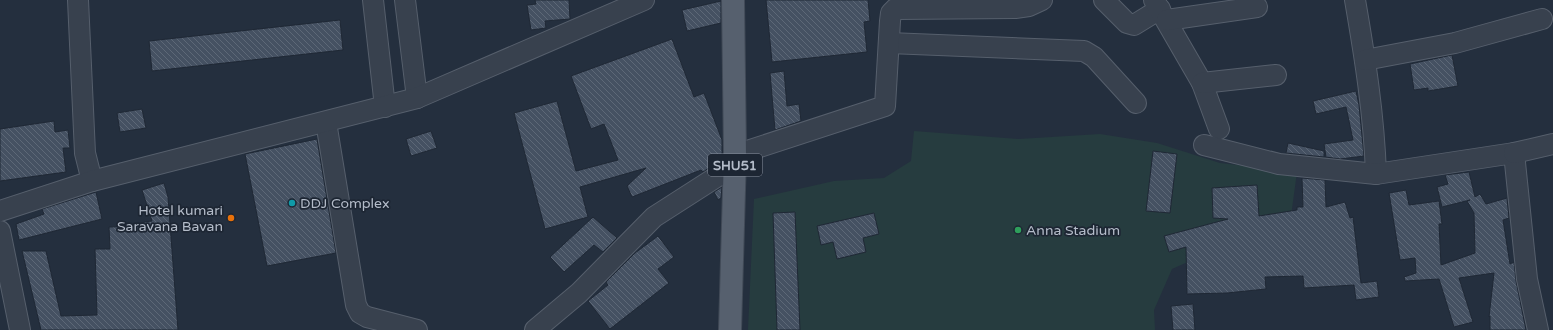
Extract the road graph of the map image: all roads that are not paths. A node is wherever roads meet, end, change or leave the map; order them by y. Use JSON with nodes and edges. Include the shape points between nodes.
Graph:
{"nodes":[{"id":1,"x":78,"y":0,"type":"edge"},
{"id":2,"x":373,"y":0,"type":"edge"},
{"id":3,"x":405,"y":0,"type":"edge"},
{"id":4,"x":644,"y":0,"type":"edge"},
{"id":5,"x":733,"y":0,"type":"edge"},
{"id":6,"x":1042,"y":0,"type":"edge"},
{"id":7,"x":1104,"y":0,"type":"edge"},
{"id":8,"x":1355,"y":0,"type":"edge"},
{"id":9,"x":1257,"y":7,"type":"dead end"},
{"id":10,"x":1160,"y":10,"type":"edge"},
{"id":11,"x":1542,"y":19,"type":"dead end"},
{"id":12,"x":889,"y":43,"type":"junction"},
{"id":13,"x":1366,"y":60,"type":"junction"},
{"id":14,"x":1276,"y":75,"type":"dead end"},
{"id":15,"x":1202,"y":83,"type":"junction"},
{"id":16,"x":417,"y":98,"type":"junction"},
{"id":17,"x":1136,"y":103,"type":"dead end"},
{"id":18,"x":385,"y":107,"type":"junction"},
{"id":19,"x":326,"y":122,"type":"junction"},
{"id":20,"x":1219,"y":129,"type":"dead end"},
{"id":21,"x":1553,"y":144,"type":"edge"},
{"id":22,"x":1204,"y":146,"type":"dead end"},
{"id":23,"x":1514,"y":152,"type":"junction"},
{"id":24,"x":735,"y":160,"type":"junction"},
{"id":25,"x":1376,"y":174,"type":"junction"},
{"id":26,"x":92,"y":181,"type":"junction"},
{"id":27,"x":0,"y":211,"type":"edge"},
{"id":28,"x":0,"y":231,"type":"edge"},
{"id":29,"x":20,"y":330,"type":"edge"},
{"id":30,"x":417,"y":330,"type":"edge"},
{"id":31,"x":535,"y":330,"type":"edge"},
{"id":32,"x":730,"y":330,"type":"edge"},
{"id":33,"x":1538,"y":330,"type":"edge"}],
"edges":[{"from":1,"to":26,"type":"street","via":[[85,153]]},
{"from":2,"to":18,"type":"street"},
{"from":3,"to":16,"type":"street"},
{"from":4,"to":16,"type":"street"},
{"from":5,"to":24,"type":"main road","number":"SHU51"},
{"from":6,"to":12,"type":"street","via":[[1029,6],[1015,8],[895,9],[892,12]]},
{"from":7,"to":10,"type":"street","via":[[1127,23],[1134,25]]},
{"from":8,"to":13,"type":"street"},
{"from":9,"to":10,"type":"street"},
{"from":10,"to":15,"type":"street"},
{"from":11,"to":13,"type":"street","via":[[1455,43]]},
{"from":12,"to":17,"type":"street","via":[[1084,51],[1094,56]]},
{"from":12,"to":24,"type":"street","via":[[885,106]]},
{"from":13,"to":25,"type":"street"},
{"from":14,"to":15,"type":"street"},
{"from":15,"to":20,"type":"street"},
{"from":16,"to":18,"type":"street"},
{"from":18,"to":19,"type":"street"},
{"from":19,"to":26,"type":"street"},
{"from":19,"to":30,"type":"street","via":[[356,305],[360,313],[367,317]]},
{"from":21,"to":23,"type":"street"},
{"from":22,"to":25,"type":"street","via":[[1279,164]]},
{"from":23,"to":25,"type":"street"},
{"from":23,"to":33,"type":"street","via":[[1527,279]]},
{"from":24,"to":31,"type":"street","via":[[654,217],[579,292]]},
{"from":24,"to":32,"type":"main road","number":"SHU51"},
{"from":26,"to":27,"type":"street"},
{"from":28,"to":29,"type":"street"}]}
